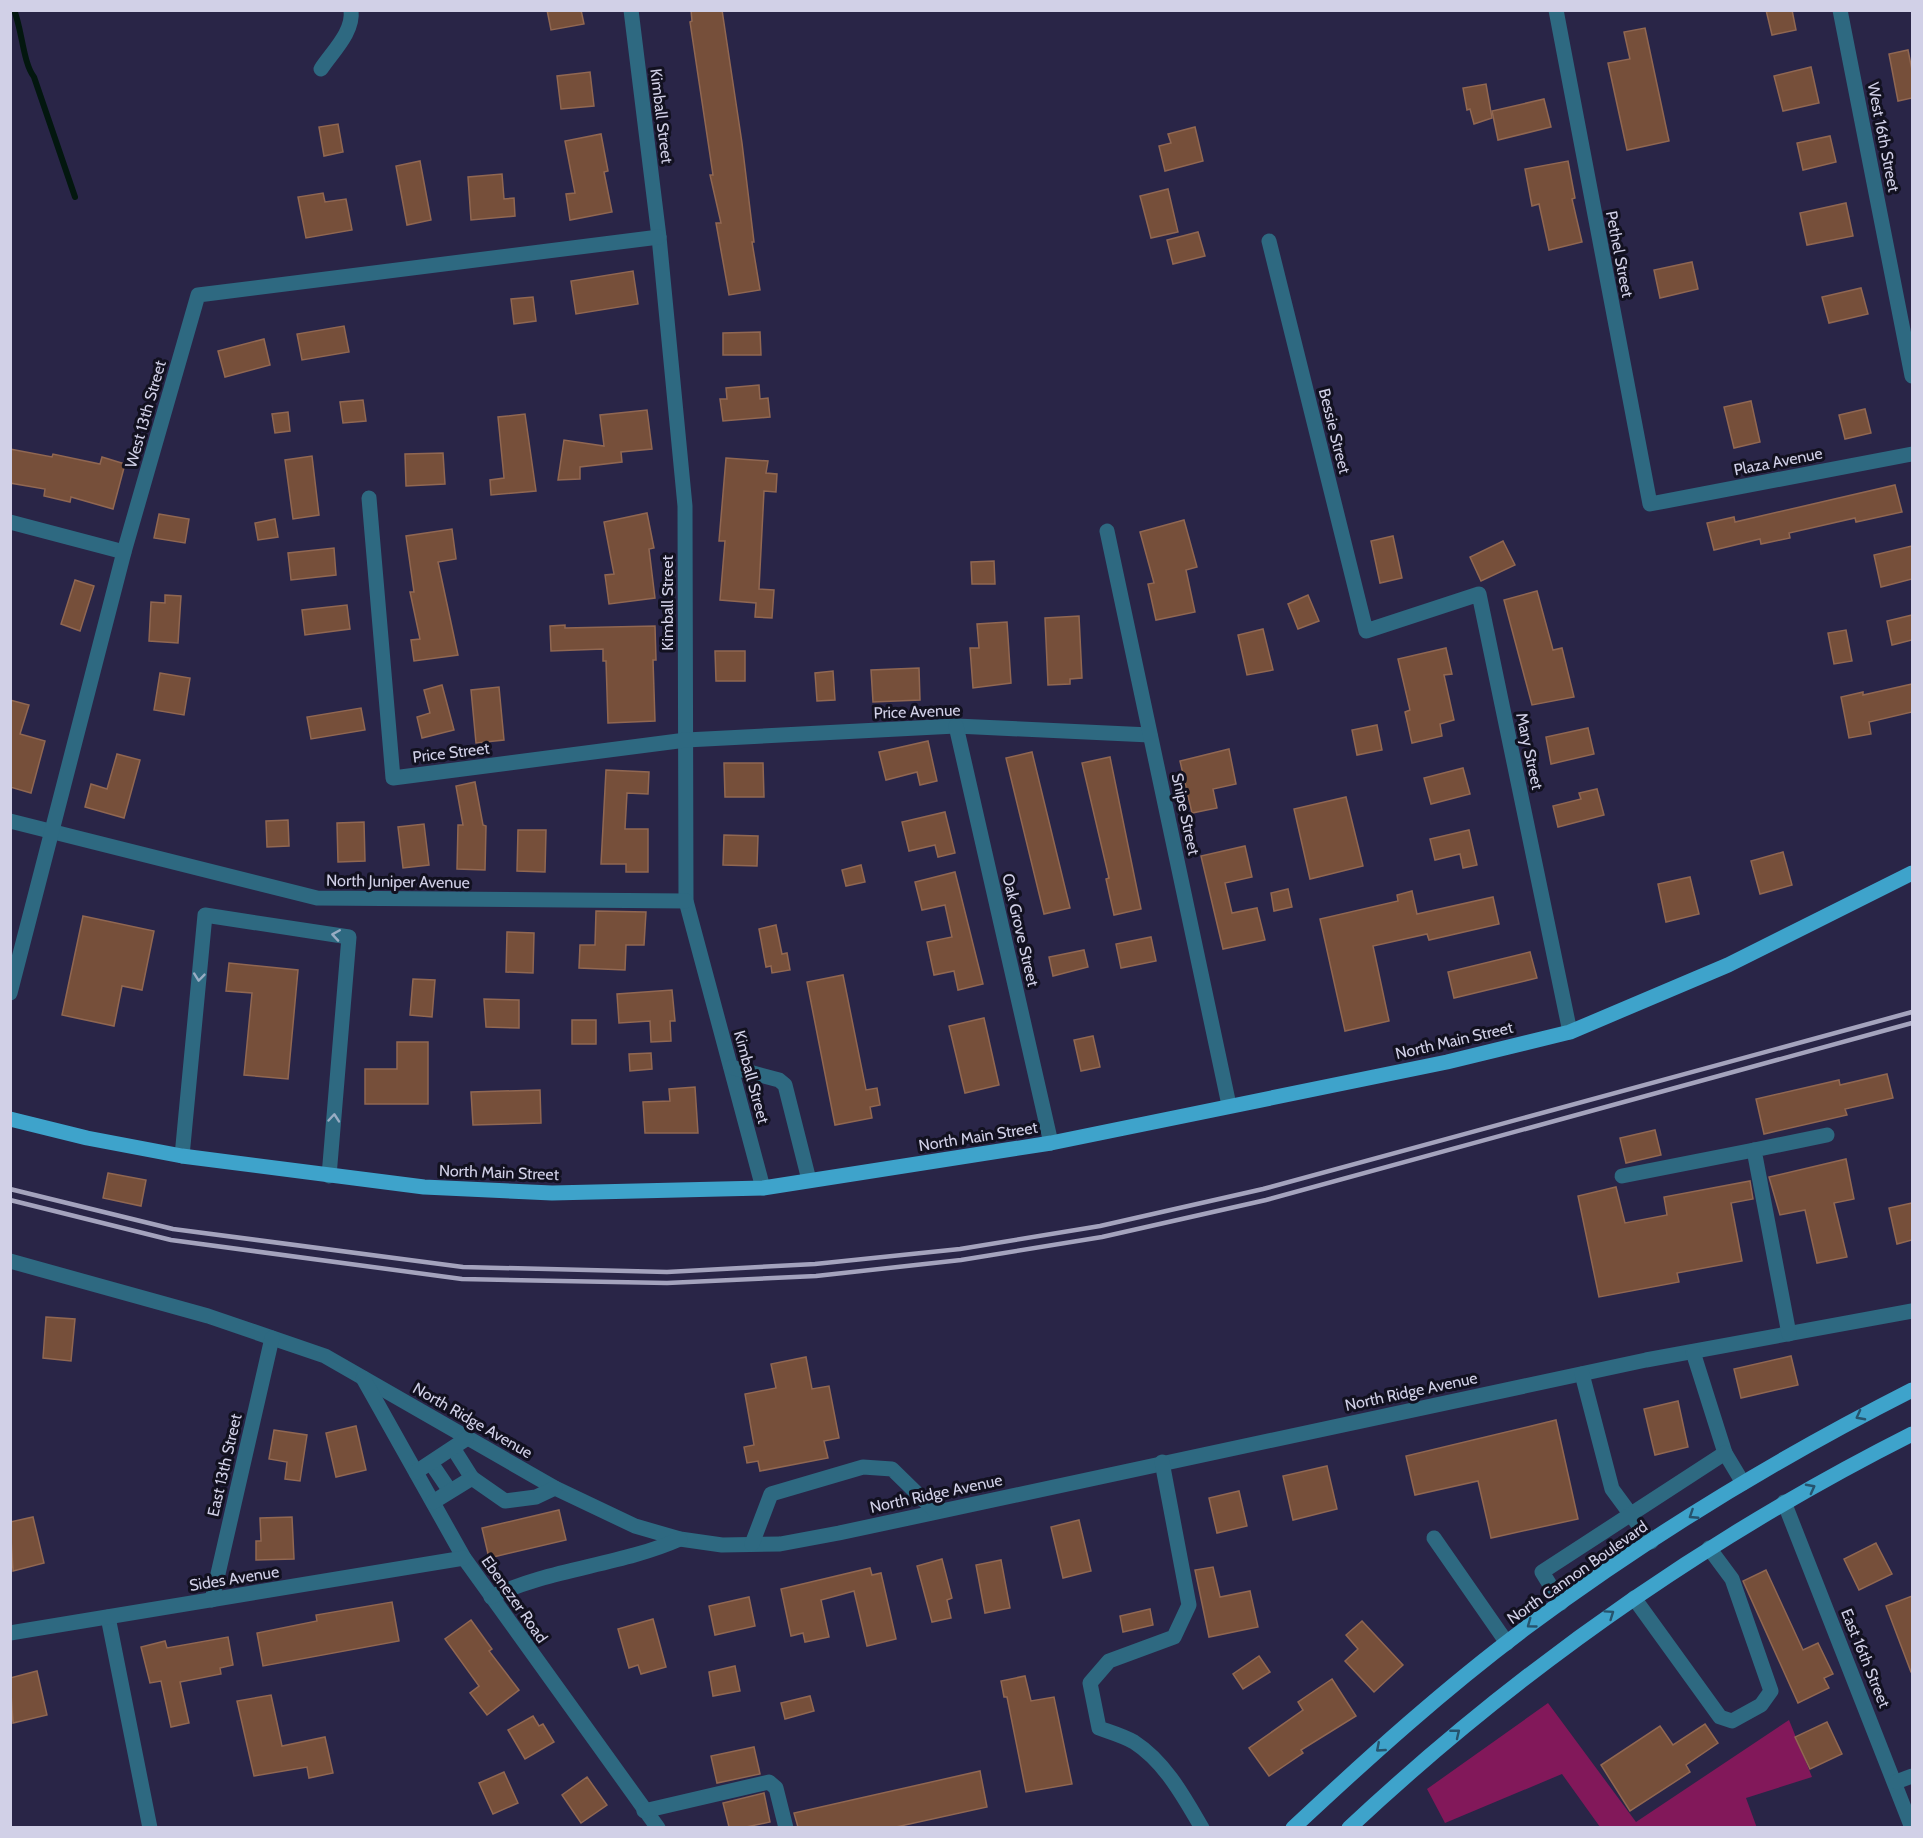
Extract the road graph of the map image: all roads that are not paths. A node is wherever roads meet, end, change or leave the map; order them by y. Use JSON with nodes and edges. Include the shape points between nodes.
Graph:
{"nodes":[{"id":1,"x":351,"y":10,"type":"edge"},
{"id":2,"x":631,"y":10,"type":"edge"},
{"id":3,"x":1556,"y":10,"type":"edge"},
{"id":4,"x":1840,"y":10,"type":"edge"},
{"id":5,"x":321,"y":69,"type":"dead end"},
{"id":6,"x":659,"y":237,"type":"junction"},
{"id":7,"x":1269,"y":241,"type":"dead end"},
{"id":8,"x":1912,"y":376,"type":"edge"},
{"id":9,"x":1912,"y":454,"type":"edge"},
{"id":10,"x":369,"y":498,"type":"dead end"},
{"id":11,"x":1650,"y":504,"type":"joint"},
{"id":12,"x":10,"y":522,"type":"edge"},
{"id":13,"x":1107,"y":531,"type":"dead end"},
{"id":14,"x":124,"y":552,"type":"junction"},
{"id":15,"x":1366,"y":631,"type":"joint"},
{"id":16,"x":956,"y":726,"type":"junction"},
{"id":17,"x":1150,"y":735,"type":"junction"},
{"id":18,"x":686,"y":740,"type":"junction"},
{"id":19,"x":10,"y":822,"type":"edge"},
{"id":20,"x":51,"y":832,"type":"junction"},
{"id":21,"x":1912,"y":873,"type":"edge"},
{"id":22,"x":686,"y":901,"type":"junction"},
{"id":23,"x":10,"y":993,"type":"edge"},
{"id":24,"x":1569,"y":1032,"type":"junction"},
{"id":25,"x":731,"y":1067,"type":"junction"},
{"id":26,"x":1229,"y":1105,"type":"junction"},
{"id":27,"x":10,"y":1119,"type":"edge"},
{"id":28,"x":1827,"y":1136,"type":"dead end"},
{"id":29,"x":1051,"y":1143,"type":"junction"},
{"id":30,"x":1754,"y":1150,"type":"junction"},
{"id":31,"x":182,"y":1156,"type":"junction"},
{"id":32,"x":329,"y":1176,"type":"junction"},
{"id":33,"x":1622,"y":1176,"type":"dead end"},
{"id":34,"x":810,"y":1180,"type":"junction"},
{"id":35,"x":763,"y":1188,"type":"junction"},
{"id":36,"x":10,"y":1262,"type":"edge"},
{"id":37,"x":1912,"y":1311,"type":"edge"},
{"id":38,"x":1789,"y":1334,"type":"junction"},
{"id":39,"x":272,"y":1338,"type":"junction"},
{"id":40,"x":1693,"y":1352,"type":"junction"},
{"id":41,"x":1582,"y":1374,"type":"junction"},
{"id":42,"x":363,"y":1378,"type":"junction"},
{"id":43,"x":1912,"y":1390,"type":"edge"},
{"id":44,"x":1912,"y":1434,"type":"edge"},
{"id":45,"x":466,"y":1439,"type":"junction"},
{"id":46,"x":453,"y":1448,"type":"junction"},
{"id":47,"x":1725,"y":1453,"type":"junction"},
{"id":48,"x":1162,"y":1462,"type":"junction"},
{"id":49,"x":431,"y":1463,"type":"junction"},
{"id":50,"x":416,"y":1472,"type":"junction"},
{"id":51,"x":472,"y":1478,"type":"junction"},
{"id":52,"x":1743,"y":1483,"type":"junction"},
{"id":53,"x":555,"y":1488,"type":"junction"},
{"id":54,"x":450,"y":1491,"type":"junction"},
{"id":55,"x":432,"y":1502,"type":"junction"},
{"id":56,"x":1784,"y":1502,"type":"junction"},
{"id":57,"x":935,"y":1510,"type":"junction"},
{"id":58,"x":1631,"y":1514,"type":"junction"},
{"id":59,"x":1434,"y":1538,"type":"dead end"},
{"id":60,"x":680,"y":1539,"type":"junction"},
{"id":61,"x":1651,"y":1542,"type":"junction"},
{"id":62,"x":752,"y":1544,"type":"junction"},
{"id":63,"x":1709,"y":1548,"type":"junction"},
{"id":64,"x":464,"y":1558,"type":"junction"},
{"id":65,"x":491,"y":1598,"type":"junction"},
{"id":66,"x":1634,"y":1598,"type":"junction"},
{"id":67,"x":212,"y":1600,"type":"junction"},
{"id":68,"x":1562,"y":1603,"type":"junction"},
{"id":69,"x":108,"y":1617,"type":"junction"},
{"id":70,"x":10,"y":1633,"type":"edge"},
{"id":71,"x":1507,"y":1643,"type":"junction"},
{"id":72,"x":1912,"y":1776,"type":"edge"},
{"id":73,"x":1896,"y":1782,"type":"junction"},
{"id":74,"x":644,"y":1811,"type":"junction"},
{"id":75,"x":150,"y":1827,"type":"edge"},
{"id":76,"x":658,"y":1827,"type":"edge"},
{"id":77,"x":786,"y":1827,"type":"edge"},
{"id":78,"x":1202,"y":1827,"type":"edge"},
{"id":79,"x":1293,"y":1827,"type":"edge"},
{"id":80,"x":1350,"y":1827,"type":"edge"},
{"id":81,"x":1912,"y":1827,"type":"edge"}],
"edges":[{"from":1,"to":5,"type":"street","via":[[349,29]]},
{"from":2,"to":6,"type":"street","name":"Kimball Street"},
{"from":3,"to":11,"type":"street","name":"Pethel Street"},
{"from":4,"to":8,"type":"street","name":"West 16th Street"},
{"from":6,"to":14,"type":"street","name":"West 13th Street","via":[[198,295]]},
{"from":6,"to":18,"type":"street","name":"Kimball Street","via":[[685,506]]},
{"from":7,"to":15,"type":"street","name":"Bessie Street"},
{"from":9,"to":11,"type":"street","name":"Plaza Avenue"},
{"from":10,"to":18,"type":"street","name":"Price Street","via":[[393,778]]},
{"from":12,"to":14,"type":"street"},
{"from":13,"to":17,"type":"street","name":"Snipe Street"},
{"from":14,"to":20,"type":"street","name":"West 13th Street"},
{"from":15,"to":24,"type":"street","name":"Mary Street","via":[[1479,594]]},
{"from":16,"to":17,"type":"street","name":"Price Avenue"},
{"from":16,"to":18,"type":"street","name":"Price Avenue"},
{"from":16,"to":29,"type":"street","name":"Oak Grove Street"},
{"from":17,"to":26,"type":"street","name":"Snipe Street"},
{"from":18,"to":22,"type":"street","name":"Kimball Street"},
{"from":19,"to":20,"type":"street","name":"North Juniper Avenue"},
{"from":20,"to":22,"type":"street","name":"North Juniper Avenue","via":[[317,898]]},
{"from":20,"to":23,"type":"street","name":"West 13th Street"},
{"from":21,"to":24,"type":"main road","name":"North Main Street","via":[[1728,966]]},
{"from":22,"to":25,"type":"street","name":"Kimball Street"},
{"from":24,"to":26,"type":"main road","name":"North Main Street","via":[[1447,1062]]},
{"from":25,"to":34,"type":"street","via":[[785,1085]]},
{"from":25,"to":35,"type":"street","name":"Kimball Street"},
{"from":26,"to":29,"type":"main road","name":"North Main Street"},
{"from":27,"to":31,"type":"main road","name":"North Main Street"},
{"from":28,"to":30,"type":"street"},
{"from":29,"to":34,"type":"main road","name":"North Main Street"},
{"from":30,"to":33,"type":"street"},
{"from":30,"to":38,"type":"street"},
{"from":31,"to":32,"type":"main road","name":"North Main Street"},
{"from":32,"to":31,"type":"street","one_way":true,"via":[[349,937],[205,915]]},
{"from":32,"to":35,"type":"main road","name":"North Main Street","via":[[423,1187],[552,1194]]},
{"from":34,"to":35,"type":"main road","name":"North Main Street"},
{"from":36,"to":39,"type":"street","name":"North Ridge Avenue","via":[[208,1316]]},
{"from":37,"to":38,"type":"street","name":"North Ridge Avenue"},
{"from":38,"to":40,"type":"street","name":"North Ridge Avenue"},
{"from":39,"to":42,"type":"street","name":"North Ridge Avenue","via":[[325,1356]]},
{"from":39,"to":67,"type":"street","name":"East 13th Street"},
{"from":40,"to":41,"type":"street","name":"North Ridge Avenue"},
{"from":40,"to":47,"type":"street"},
{"from":41,"to":48,"type":"street","name":"North Ridge Avenue"},
{"from":41,"to":58,"type":"street","via":[[1612,1489]]},
{"from":42,"to":45,"type":"street","name":"North Ridge Avenue"},
{"from":42,"to":50,"type":"street","name":"Ebenezer Road"},
{"from":43,"to":52,"type":"main road","name":"North Cannon Boulevard","one_way":true},
{"from":56,"to":44,"type":"main road","one_way":true},
{"from":45,"to":46,"type":"street"},
{"from":45,"to":53,"type":"street","name":"North Ridge Avenue"},
{"from":46,"to":49,"type":"street"},
{"from":46,"to":51,"type":"street"},
{"from":47,"to":52,"type":"street"},
{"from":47,"to":58,"type":"street"},
{"from":48,"to":57,"type":"street","name":"North Ridge Avenue"},
{"from":48,"to":78,"type":"street","via":[[1189,1605],[1173,1637],[1109,1661],[1090,1683],[1099,1728],[1134,1742],[1152,1758],[1178,1786]]},
{"from":49,"to":50,"type":"street"},
{"from":49,"to":54,"type":"street"},
{"from":50,"to":55,"type":"street","name":"Ebenezer Road"},
{"from":51,"to":53,"type":"street","via":[[505,1501],[536,1497]]},
{"from":51,"to":54,"type":"street"},
{"from":52,"to":61,"type":"main road","name":"North Cannon Boulevard","one_way":true},
{"from":53,"to":60,"type":"street","name":"North Ridge Avenue","via":[[635,1526]]},
{"from":54,"to":55,"type":"street"},
{"from":55,"to":64,"type":"street","name":"Ebenezer Road"},
{"from":56,"to":63,"type":"main road"},
{"from":56,"to":73,"type":"street","name":"East 16th Street"},
{"from":57,"to":62,"type":"street","name":"North Ridge Avenue","via":[[780,1544]]},
{"from":57,"to":62,"type":"street","via":[[892,1469],[863,1467],[771,1494]]},
{"from":58,"to":61,"type":"street"},
{"from":58,"to":68,"type":"street","via":[[1542,1572]]},
{"from":59,"to":71,"type":"street"},
{"from":60,"to":62,"type":"street","name":"North Ridge Avenue","via":[[722,1545]]},
{"from":60,"to":65,"type":"street","via":[[633,1557],[542,1577]]},
{"from":61,"to":68,"type":"main road","name":"North Cannon Boulevard"},
{"from":63,"to":66,"type":"main road"},
{"from":63,"to":66,"type":"street","via":[[1732,1578],[1771,1690],[1761,1705],[1732,1721],[1720,1717]]},
{"from":64,"to":65,"type":"street","name":"Ebenezer Road"},
{"from":64,"to":67,"type":"street","name":"Sides Avenue"},
{"from":65,"to":74,"type":"street","name":"Ebenezer Road"},
{"from":80,"to":66,"type":"main road","one_way":true,"via":[[1532,1670]]},
{"from":67,"to":69,"type":"street","name":"Sides Avenue"},
{"from":68,"to":71,"type":"main road","name":"North Cannon Boulevard","one_way":true},
{"from":69,"to":70,"type":"street","name":"Sides Avenue"},
{"from":69,"to":75,"type":"street"},
{"from":71,"to":79,"type":"main road","name":"North Cannon Boulevard","one_way":true,"via":[[1378,1749]]},
{"from":72,"to":73,"type":"street"},
{"from":73,"to":81,"type":"street","name":"East 16th Street"},
{"from":74,"to":76,"type":"street","name":"Ebenezer Road"},
{"from":74,"to":77,"type":"street","via":[[769,1782],[776,1788]]}]}
